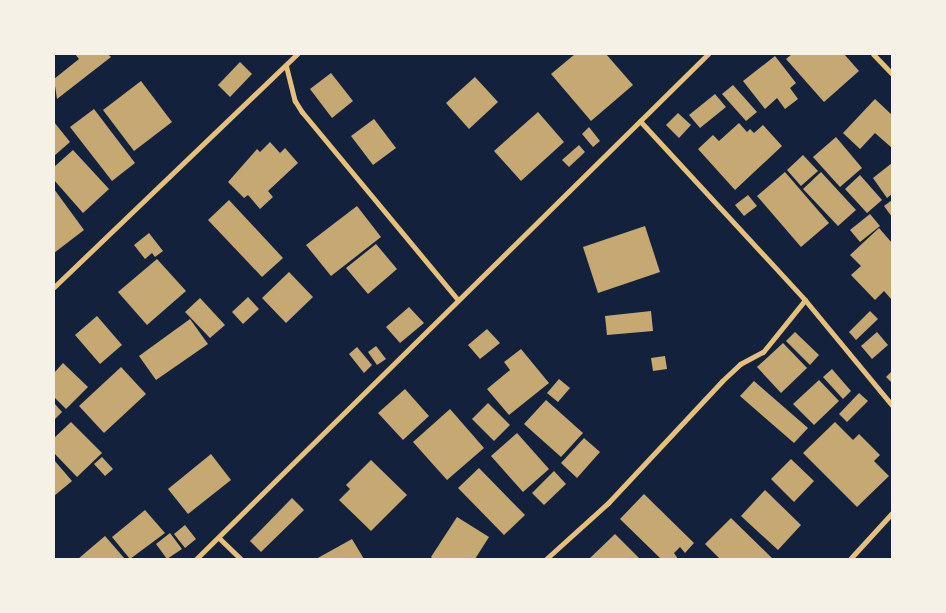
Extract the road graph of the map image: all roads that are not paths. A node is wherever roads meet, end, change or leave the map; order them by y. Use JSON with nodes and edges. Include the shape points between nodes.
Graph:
{"nodes":[{"id":1,"x":297,"y":54,"type":"edge"},
{"id":2,"x":708,"y":54,"type":"edge"},
{"id":3,"x":873,"y":54,"type":"edge"},
{"id":4,"x":286,"y":66,"type":"junction"},
{"id":5,"x":892,"y":74,"type":"edge"},
{"id":6,"x":640,"y":121,"type":"junction"},
{"id":7,"x":54,"y":287,"type":"edge"},
{"id":8,"x":458,"y":300,"type":"junction"},
{"id":9,"x":805,"y":300,"type":"junction"},
{"id":10,"x":892,"y":405,"type":"edge"},
{"id":11,"x":892,"y":513,"type":"edge"},
{"id":12,"x":219,"y":538,"type":"junction"},
{"id":13,"x":196,"y":559,"type":"edge"},
{"id":14,"x":242,"y":559,"type":"edge"},
{"id":15,"x":546,"y":559,"type":"edge"},
{"id":16,"x":850,"y":559,"type":"edge"}],
"edges":[{"from":1,"to":4,"type":"street"},
{"from":2,"to":6,"type":"street"},
{"from":3,"to":5,"type":"street"},
{"from":4,"to":7,"type":"street","via":[[162,180]]},
{"from":4,"to":8,"type":"street","via":[[295,101],[302,112]]},
{"from":6,"to":8,"type":"street"},
{"from":6,"to":9,"type":"street"},
{"from":8,"to":12,"type":"street"},
{"from":9,"to":10,"type":"street"},
{"from":9,"to":15,"type":"street","via":[[763,352],[740,364],[722,381],[608,503]]},
{"from":11,"to":16,"type":"street"},
{"from":12,"to":13,"type":"street"},
{"from":12,"to":14,"type":"street"}]}
